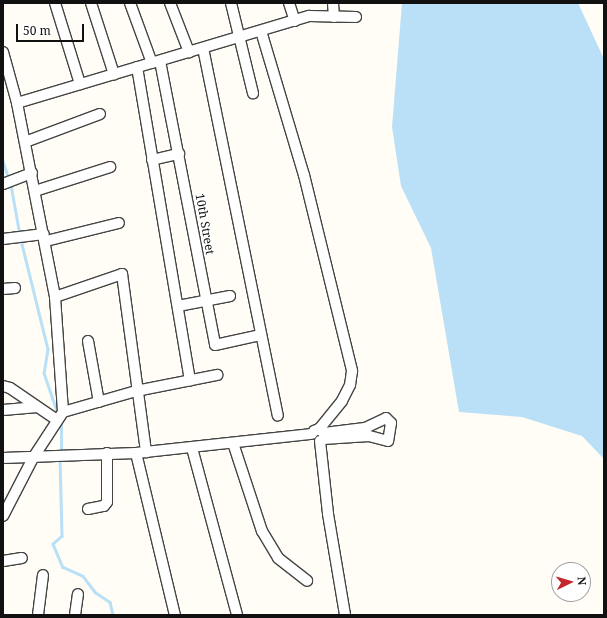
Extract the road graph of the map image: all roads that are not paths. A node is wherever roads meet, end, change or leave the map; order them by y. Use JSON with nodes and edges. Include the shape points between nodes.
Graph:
{"nodes":[{"id":1,"x":55,"y":3,"type":"edge"},
{"id":2,"x":91,"y":3,"type":"edge"},
{"id":3,"x":130,"y":3,"type":"edge"},
{"id":4,"x":170,"y":3,"type":"edge"},
{"id":5,"x":231,"y":3,"type":"edge"},
{"id":6,"x":290,"y":3,"type":"edge"},
{"id":7,"x":333,"y":3,"type":"edge"},
{"id":8,"x":334,"y":17,"type":"junction"},
{"id":9,"x":356,"y":17,"type":"dead end"},
{"id":10,"x":295,"y":21,"type":"junction"},
{"id":11,"x":261,"y":31,"type":"junction"},
{"id":12,"x":240,"y":37,"type":"junction"},
{"id":13,"x":203,"y":48,"type":"junction"},
{"id":14,"x":3,"y":52,"type":"edge"},
{"id":15,"x":189,"y":52,"type":"junction"},
{"id":16,"x":156,"y":62,"type":"junction"},
{"id":17,"x":137,"y":68,"type":"junction"},
{"id":18,"x":114,"y":74,"type":"junction"},
{"id":19,"x":80,"y":84,"type":"junction"},
{"id":20,"x":253,"y":93,"type":"dead end"},
{"id":21,"x":17,"y":103,"type":"junction"},
{"id":22,"x":100,"y":114,"type":"dead end"},
{"id":23,"x":25,"y":142,"type":"junction"},
{"id":24,"x":179,"y":154,"type":"junction"},
{"id":25,"x":152,"y":160,"type":"junction"},
{"id":26,"x":110,"y":167,"type":"dead end"},
{"id":27,"x":32,"y":173,"type":"junction"},
{"id":28,"x":4,"y":183,"type":"edge"},
{"id":29,"x":36,"y":192,"type":"junction"},
{"id":30,"x":119,"y":223,"type":"dead end"},
{"id":31,"x":45,"y":238,"type":"junction"},
{"id":32,"x":3,"y":239,"type":"edge"},
{"id":33,"x":15,"y":288,"type":"dead end"},
{"id":34,"x":3,"y":289,"type":"edge"},
{"id":35,"x":55,"y":296,"type":"junction"},
{"id":36,"x":230,"y":296,"type":"dead end"},
{"id":37,"x":206,"y":302,"type":"junction"},
{"id":38,"x":178,"y":306,"type":"junction"},
{"id":39,"x":261,"y":335,"type":"junction"},
{"id":40,"x":88,"y":341,"type":"dead end"},
{"id":41,"x":217,"y":375,"type":"dead end"},
{"id":42,"x":190,"y":381,"type":"junction"},
{"id":43,"x":3,"y":386,"type":"edge"},
{"id":44,"x":136,"y":391,"type":"junction"},
{"id":45,"x":99,"y":402,"type":"junction"},
{"id":46,"x":35,"y":406,"type":"junction"},
{"id":47,"x":3,"y":410,"type":"edge"},
{"id":48,"x":278,"y":415,"type":"dead end"},
{"id":49,"x":60,"y":416,"type":"junction"},
{"id":50,"x":320,"y":436,"type":"junction"},
{"id":51,"x":233,"y":443,"type":"junction"},
{"id":52,"x":192,"y":448,"type":"junction"},
{"id":53,"x":146,"y":452,"type":"junction"},
{"id":54,"x":136,"y":453,"type":"junction"},
{"id":55,"x":107,"y":454,"type":"junction"},
{"id":56,"x":3,"y":458,"type":"edge"},
{"id":57,"x":33,"y":458,"type":"junction"},
{"id":58,"x":88,"y":509,"type":"dead end"},
{"id":59,"x":3,"y":516,"type":"edge"},
{"id":60,"x":22,"y":558,"type":"dead end"},
{"id":61,"x":3,"y":561,"type":"edge"},
{"id":62,"x":43,"y":575,"type":"dead end"},
{"id":63,"x":307,"y":581,"type":"dead end"},
{"id":64,"x":78,"y":594,"type":"dead end"},
{"id":65,"x":38,"y":615,"type":"edge"},
{"id":66,"x":76,"y":615,"type":"edge"},
{"id":67,"x":175,"y":615,"type":"edge"},
{"id":68,"x":237,"y":615,"type":"edge"},
{"id":69,"x":345,"y":615,"type":"edge"}],
"edges":[{"from":1,"to":19,"type":"street"},
{"from":2,"to":18,"type":"street"},
{"from":3,"to":16,"type":"street","name":"10th Street"},
{"from":4,"to":15,"type":"street"},
{"from":5,"to":12,"type":"street"},
{"from":6,"to":10,"type":"street"},
{"from":7,"to":8,"type":"street"},
{"from":8,"to":9,"type":"street"},
{"from":8,"to":10,"type":"street","via":[[309,16]]},
{"from":10,"to":11,"type":"street"},
{"from":11,"to":12,"type":"street"},
{"from":11,"to":50,"type":"street","via":[[304,175],[352,371],[350,385]]},
{"from":12,"to":13,"type":"street"},
{"from":12,"to":20,"type":"street"},
{"from":13,"to":15,"type":"street"},
{"from":13,"to":39,"type":"street"},
{"from":14,"to":21,"type":"street"},
{"from":15,"to":16,"type":"street"},
{"from":16,"to":17,"type":"street"},
{"from":16,"to":24,"type":"street","name":"10th Street"},
{"from":17,"to":18,"type":"street"},
{"from":17,"to":25,"type":"street"},
{"from":18,"to":19,"type":"street"},
{"from":19,"to":21,"type":"street"},
{"from":21,"to":23,"type":"street"},
{"from":22,"to":23,"type":"street"},
{"from":23,"to":27,"type":"street"},
{"from":24,"to":25,"type":"street"},
{"from":24,"to":37,"type":"street","name":"10th Street"},
{"from":25,"to":38,"type":"street"},
{"from":26,"to":29,"type":"street"},
{"from":27,"to":28,"type":"street"},
{"from":27,"to":29,"type":"street"},
{"from":29,"to":31,"type":"street"},
{"from":30,"to":31,"type":"street"},
{"from":31,"to":32,"type":"street","via":[[26,236]]},
{"from":31,"to":35,"type":"street"},
{"from":33,"to":34,"type":"street"},
{"from":35,"to":44,"type":"street","via":[[122,274],[131,330]]},
{"from":35,"to":49,"type":"street"},
{"from":36,"to":37,"type":"street"},
{"from":37,"to":38,"type":"street"},
{"from":37,"to":39,"type":"street","name":"10th Street","via":[[215,345]]},
{"from":38,"to":42,"type":"street"},
{"from":39,"to":48,"type":"street"},
{"from":40,"to":45,"type":"street"},
{"from":41,"to":42,"type":"street"},
{"from":42,"to":44,"type":"street"},
{"from":43,"to":46,"type":"street","via":[[10,388]]},
{"from":44,"to":45,"type":"street"},
{"from":44,"to":53,"type":"street"},
{"from":45,"to":49,"type":"street"},
{"from":46,"to":47,"type":"street"},
{"from":46,"to":49,"type":"street"},
{"from":49,"to":57,"type":"street"},
{"from":50,"to":50,"type":"street","via":[[365,428],[386,418],[391,424],[388,441],[369,436]]},
{"from":50,"to":51,"type":"street"},
{"from":50,"to":69,"type":"street","via":[[328,514]]},
{"from":51,"to":52,"type":"street"},
{"from":51,"to":63,"type":"street","via":[[262,531],[278,558]]},
{"from":52,"to":53,"type":"street"},
{"from":52,"to":68,"type":"street"},
{"from":53,"to":54,"type":"street"},
{"from":54,"to":55,"type":"street"},
{"from":54,"to":67,"type":"street"},
{"from":55,"to":57,"type":"street"},
{"from":55,"to":58,"type":"street","via":[[107,502],[104,506]]},
{"from":56,"to":57,"type":"street"},
{"from":57,"to":59,"type":"street"},
{"from":60,"to":61,"type":"street"},
{"from":62,"to":65,"type":"street"},
{"from":64,"to":66,"type":"street"}]}
